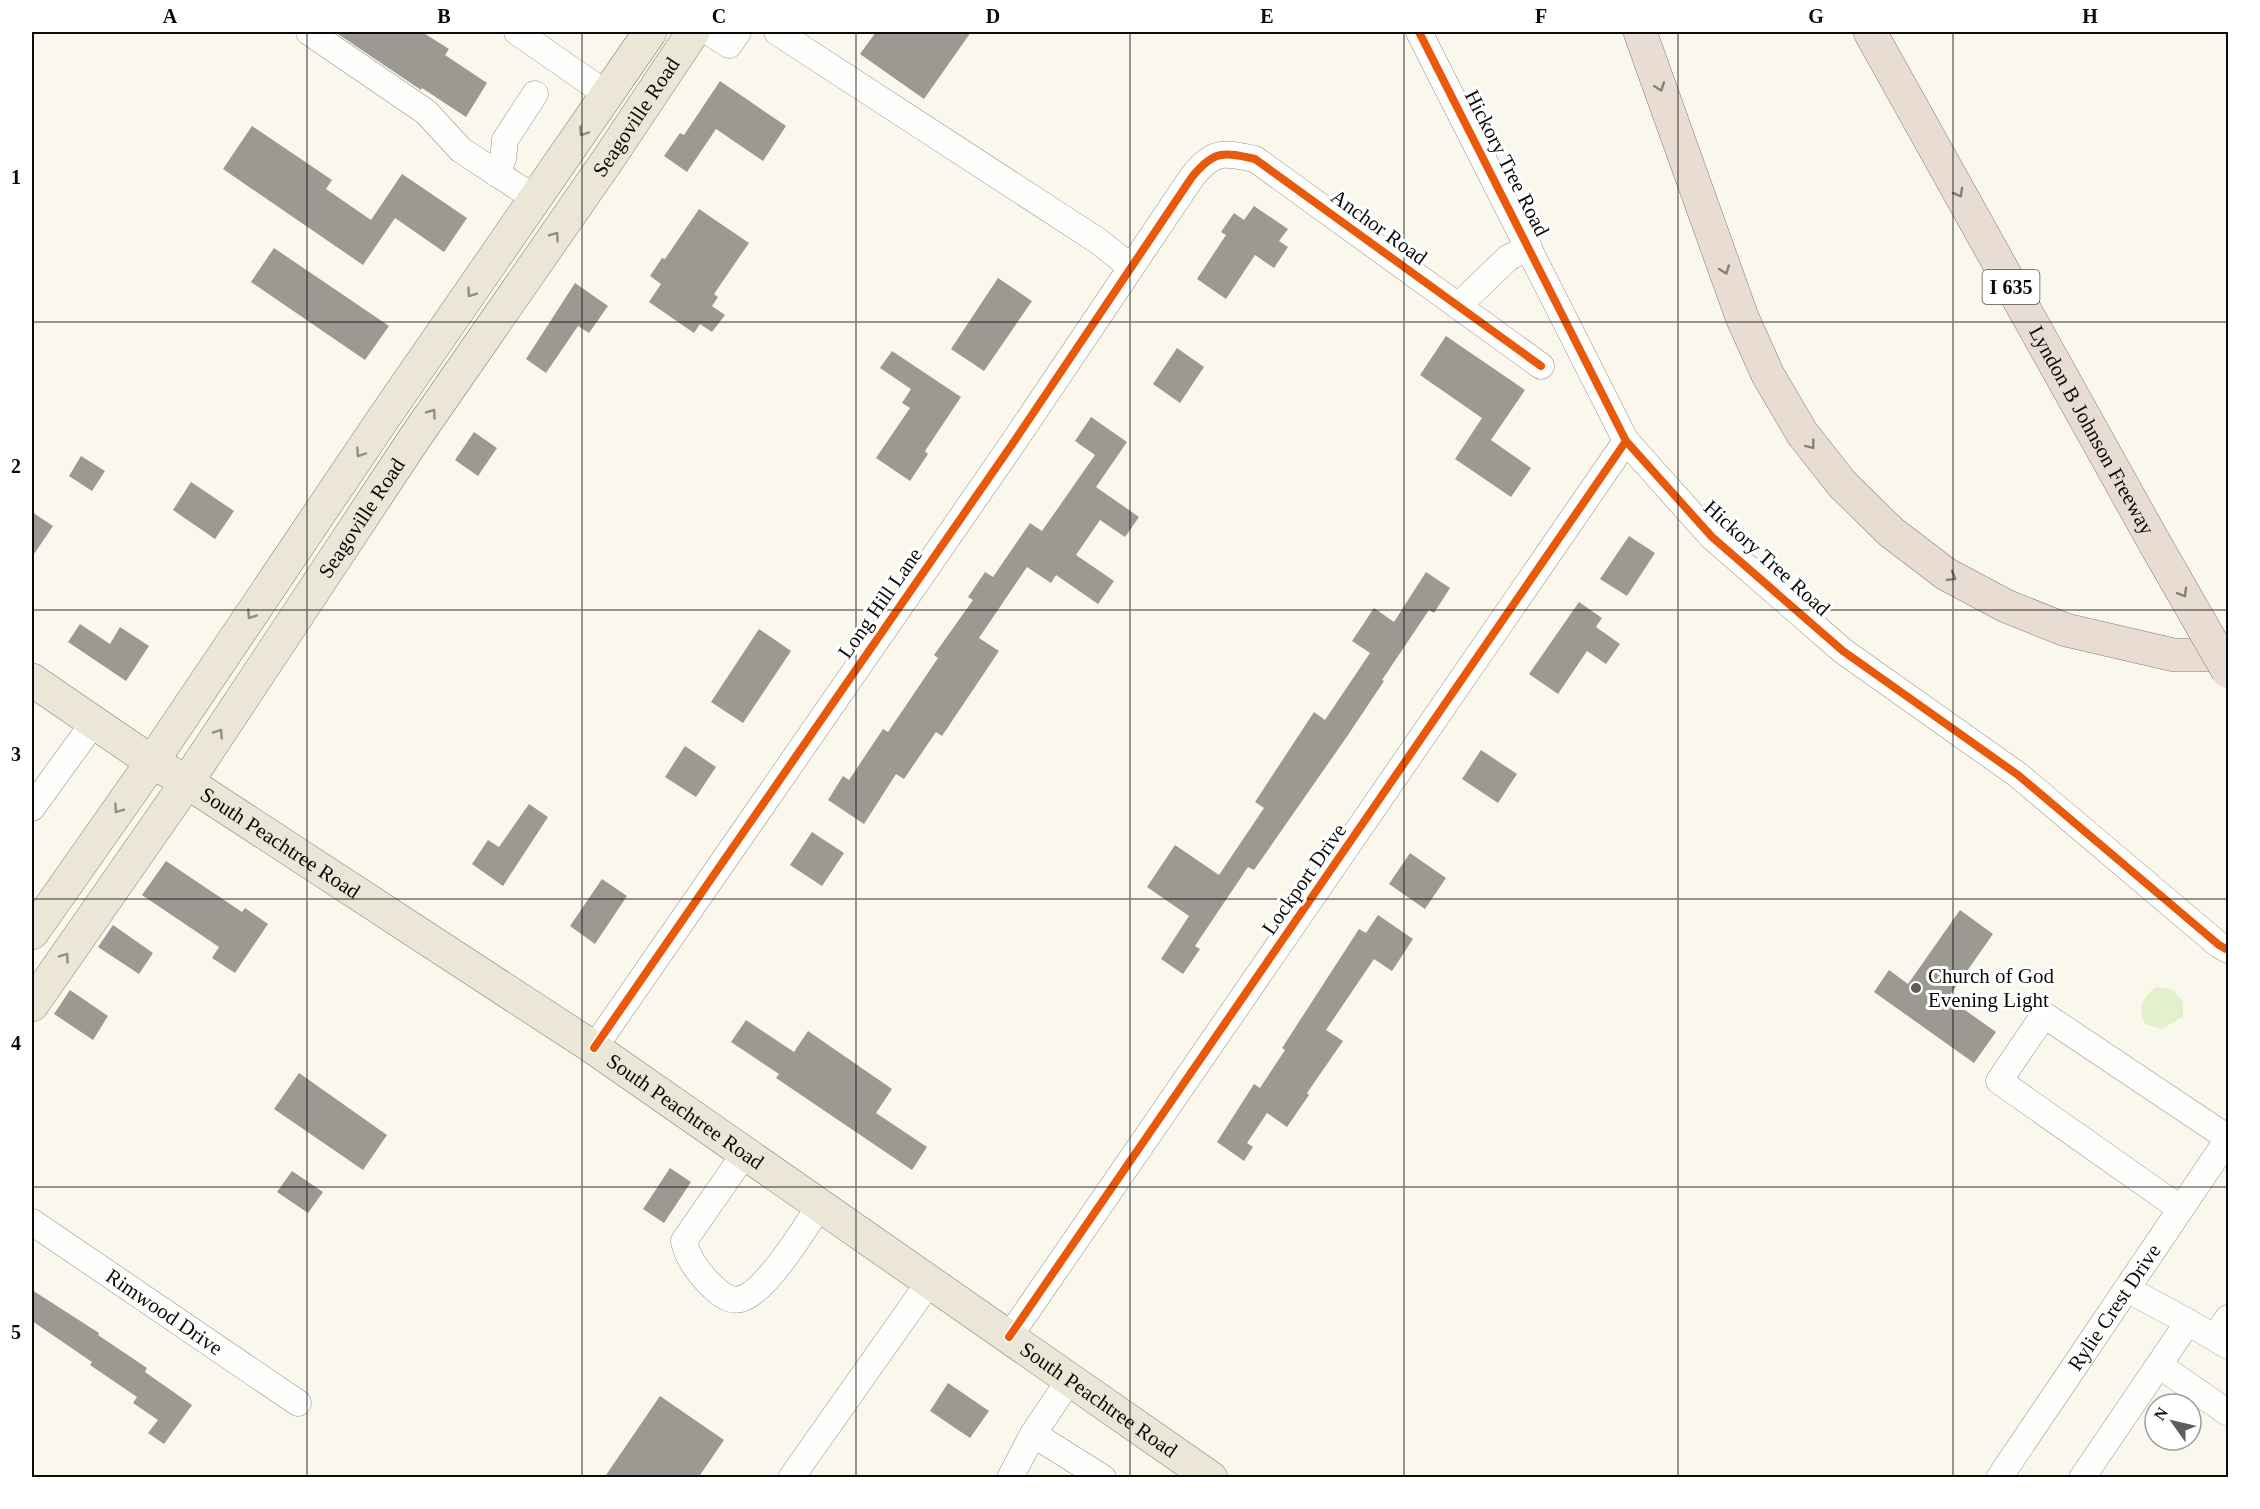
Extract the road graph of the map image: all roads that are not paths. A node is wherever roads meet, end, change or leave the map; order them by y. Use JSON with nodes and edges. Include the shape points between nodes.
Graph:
{"nodes":[{"id":1,"x":309,"y":32,"type":"edge"},
{"id":2,"x":517,"y":32,"type":"edge"},
{"id":3,"x":650,"y":32,"type":"edge"},
{"id":4,"x":693,"y":32,"type":"edge"},
{"id":5,"x":709,"y":32,"type":"edge"},
{"id":6,"x":738,"y":32,"type":"edge"},
{"id":7,"x":777,"y":32,"type":"edge"},
{"id":8,"x":1419,"y":32,"type":"edge"},
{"id":9,"x":1640,"y":32,"type":"edge"},
{"id":10,"x":1850,"y":32,"type":"edge"},
{"id":11,"x":1870,"y":32,"type":"edge"},
{"id":12,"x":535,"y":94,"type":"dead end"},
{"id":13,"x":608,"y":95,"type":"junction"},
{"id":14,"x":1936,"y":153,"type":"junction"},
{"id":15,"x":497,"y":174,"type":"junction"},
{"id":16,"x":1192,"y":177,"type":"joint"},
{"id":17,"x":536,"y":199,"type":"junction"},
{"id":18,"x":1529,"y":247,"type":"junction"},
{"id":19,"x":500,"y":252,"type":"junction"},
{"id":20,"x":1131,"y":267,"type":"junction"},
{"id":21,"x":530,"y":271,"type":"junction"},
{"id":22,"x":1458,"y":306,"type":"junction"},
{"id":23,"x":1541,"y":366,"type":"dead end"},
{"id":24,"x":383,"y":419,"type":"junction"},
{"id":25,"x":414,"y":439,"type":"junction"},
{"id":26,"x":1626,"y":441,"type":"junction"},
{"id":27,"x":2229,"y":655,"type":"edge"},
{"id":28,"x":2229,"y":671,"type":"edge"},
{"id":29,"x":32,"y":680,"type":"edge"},
{"id":30,"x":94,"y":722,"type":"junction"},
{"id":31,"x":152,"y":762,"type":"junction"},
{"id":32,"x":187,"y":782,"type":"junction"},
{"id":33,"x":32,"y":808,"type":"edge"},
{"id":34,"x":35,"y":921,"type":"edge"},
{"id":35,"x":2229,"y":950,"type":"edge"},
{"id":36,"x":32,"y":1005,"type":"edge"},
{"id":37,"x":594,"y":1048,"type":"junction"},
{"id":38,"x":2229,"y":1139,"type":"edge"},
{"id":39,"x":745,"y":1153,"type":"junction"},
{"id":40,"x":820,"y":1205,"type":"junction"},
{"id":41,"x":2181,"y":1209,"type":"junction"},
{"id":42,"x":32,"y":1221,"type":"edge"},
{"id":43,"x":930,"y":1281,"type":"junction"},
{"id":44,"x":2127,"y":1289,"type":"junction"},
{"id":45,"x":2188,"y":1322,"type":"junction"},
{"id":46,"x":2224,"y":1334,"type":"edge"},
{"id":47,"x":1010,"y":1337,"type":"junction"},
{"id":48,"x":2159,"y":1365,"type":"junction"},
{"id":49,"x":1070,"y":1379,"type":"junction"},
{"id":50,"x":298,"y":1403,"type":"dead end"},
{"id":51,"x":2229,"y":1413,"type":"edge"},
{"id":52,"x":1033,"y":1434,"type":"junction"},
{"id":53,"x":1203,"y":1475,"type":"edge"},
{"id":54,"x":1013,"y":1477,"type":"edge"},
{"id":55,"x":791,"y":1478,"type":"edge"},
{"id":56,"x":1103,"y":1478,"type":"edge"},
{"id":57,"x":1999,"y":1478,"type":"edge"},
{"id":58,"x":2082,"y":1478,"type":"edge"}],
"edges":[{"from":1,"to":15,"type":"street","via":[[426,112],[461,150]]},
{"from":2,"to":13,"type":"street"},
{"from":3,"to":13,"type":"main road","name":"Seagoville Road"},
{"from":21,"to":4,"type":"main road","name":"Seagoville Road","one_way":true},
{"from":5,"to":6,"type":"street","via":[[729,45]]},
{"from":7,"to":20,"type":"street","via":[[1098,241]]},
{"from":8,"to":18,"type":"street","name":"Hickory Tree Road"},
{"from":9,"to":27,"type":"highway","one_way":true,"via":[[1742,317],[1767,375],[1802,434],[1842,484],[1891,532],[1946,574],[2006,606],[2066,630],[2174,655]]},
{"from":10,"to":14,"type":"highway"},
{"from":11,"to":14,"type":"highway","name":"Lyndon B Johnson Freeway","number":"I 635"},
{"from":12,"to":15,"type":"street","via":[[505,140]]},
{"from":13,"to":17,"type":"main road","name":"Seagoville Road","one_way":true},
{"from":14,"to":28,"type":"highway","name":"Lyndon B Johnson Freeway","number":"I 635","one_way":true,"bridge":true},
{"from":15,"to":17,"type":"street"},
{"from":16,"to":20,"type":"street","name":"Long Hill Lane"},
{"from":16,"to":22,"type":"street","name":"Anchor Road","via":[[1203,163],[1225,153],[1254,159]]},
{"from":17,"to":19,"type":"main road","name":"Seagoville Road"},
{"from":18,"to":22,"type":"street","via":[[1508,258]]},
{"from":18,"to":26,"type":"street","name":"Hickory Tree Road"},
{"from":19,"to":21,"type":"main road"},
{"from":19,"to":24,"type":"main road","name":"Seagoville Road","one_way":true},
{"from":20,"to":37,"type":"street","name":"Long Hill Lane"},
{"from":25,"to":21,"type":"main road","name":"Seagoville Road","one_way":true},
{"from":22,"to":23,"type":"street","name":"Anchor Road"},
{"from":24,"to":25,"type":"main road"},
{"from":24,"to":31,"type":"main road","name":"Seagoville Road","one_way":true},
{"from":32,"to":25,"type":"main road","name":"Seagoville Road","one_way":true},
{"from":26,"to":35,"type":"street","name":"Hickory Tree Road","via":[[1712,537],[1843,651],[2018,775]]},
{"from":26,"to":47,"type":"street","name":"Lockport Drive"},
{"from":29,"to":30,"type":"main road","name":"South Peachtree Road"},
{"from":30,"to":31,"type":"main road","name":"South Peachtree Road"},
{"from":30,"to":33,"type":"street"},
{"from":31,"to":32,"type":"main road","name":"South Peachtree Road"},
{"from":31,"to":34,"type":"main road","name":"Seagoville Road","one_way":true},
{"from":36,"to":32,"type":"main road","name":"Seagoville Road","one_way":true},
{"from":32,"to":37,"type":"main road","name":"South Peachtree Road"},
{"from":37,"to":39,"type":"main road","name":"South Peachtree Road"},
{"from":38,"to":41,"type":"street","name":"Rylie Crest Drive"},
{"from":38,"to":41,"type":"street","via":[[2044,1015],[1999,1081]]},
{"from":39,"to":40,"type":"main road","name":"South Peachtree Road"},
{"from":39,"to":40,"type":"street","via":[[684,1241],[687,1256],[723,1296],[738,1300],[749,1296],[779,1266]]},
{"from":40,"to":43,"type":"main road","name":"South Peachtree Road"},
{"from":41,"to":44,"type":"street","name":"Rylie Crest Drive"},
{"from":42,"to":50,"type":"street","name":"Rimwood Drive"},
{"from":43,"to":47,"type":"main road","name":"South Peachtree Road"},
{"from":43,"to":55,"type":"street"},
{"from":44,"to":45,"type":"street"},
{"from":44,"to":57,"type":"street","name":"Rylie Crest Drive"},
{"from":45,"to":46,"type":"street"},
{"from":45,"to":48,"type":"street"},
{"from":47,"to":49,"type":"main road","name":"South Peachtree Road"},
{"from":48,"to":51,"type":"street"},
{"from":48,"to":58,"type":"street"},
{"from":49,"to":52,"type":"street"},
{"from":49,"to":53,"type":"main road","name":"South Peachtree Road"},
{"from":52,"to":54,"type":"street"},
{"from":52,"to":56,"type":"street"}]}
